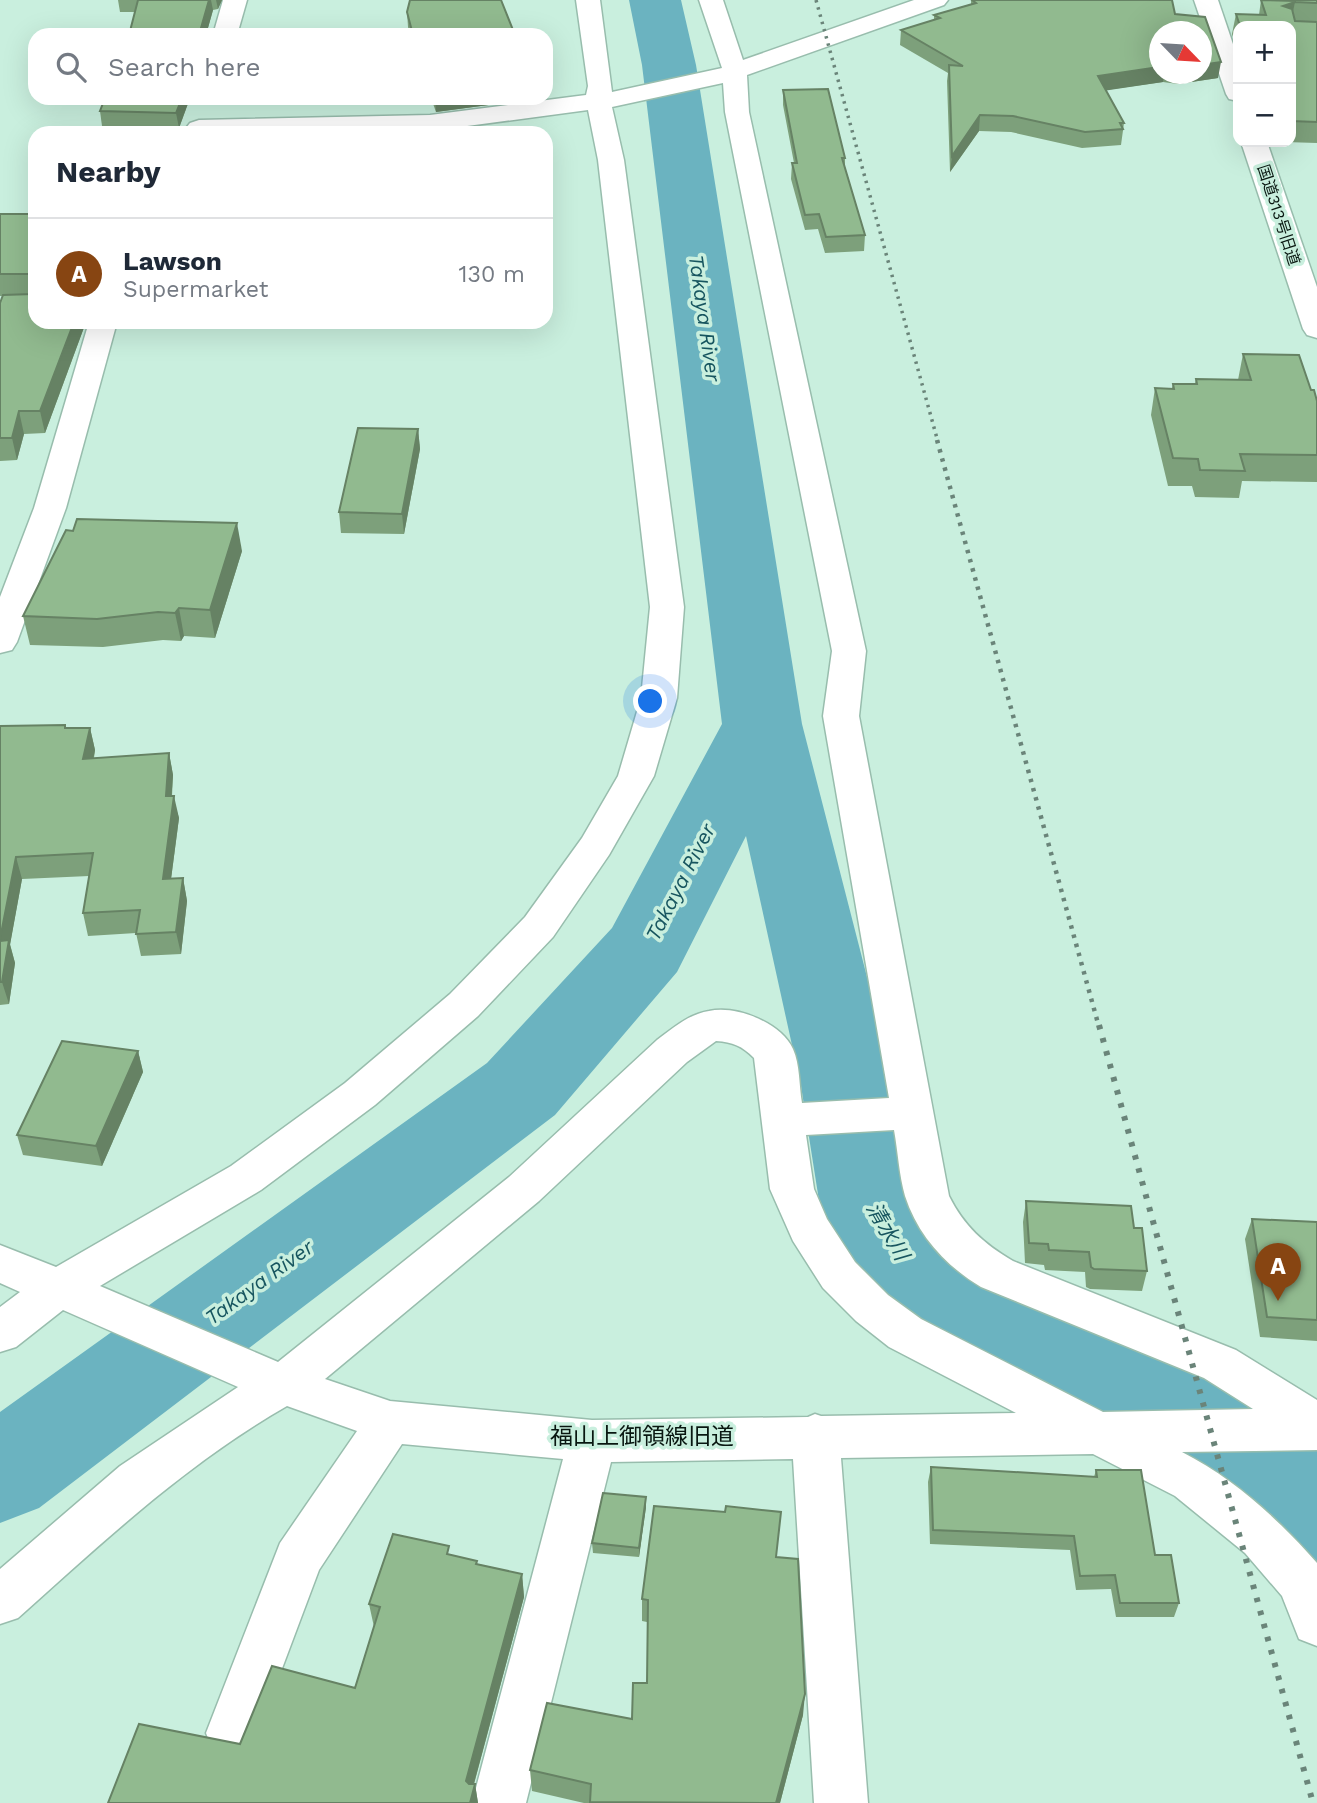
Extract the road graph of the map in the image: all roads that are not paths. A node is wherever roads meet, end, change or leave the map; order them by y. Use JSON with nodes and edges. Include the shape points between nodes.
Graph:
{"nodes":[{"id":1,"x":235,"y":0,"type":"edge"},
{"id":2,"x":588,"y":0,"type":"edge"},
{"id":3,"x":711,"y":0,"type":"edge"},
{"id":4,"x":936,"y":0,"type":"edge"},
{"id":5,"x":1206,"y":0,"type":"edge"},
{"id":6,"x":227,"y":28,"type":"edge"},
{"id":7,"x":1228,"y":29,"type":"edge"},
{"id":8,"x":730,"y":74,"type":"junction"},
{"id":9,"x":1236,"y":84,"type":"edge"},
{"id":10,"x":603,"y":101,"type":"junction"},
{"id":11,"x":201,"y":123,"type":"edge"},
{"id":12,"x":1256,"y":147,"type":"edge"},
{"id":13,"x":101,"y":329,"type":"edge"},
{"id":14,"x":1317,"y":329,"type":"edge"},
{"id":15,"x":0,"y":642,"type":"edge"},
{"id":16,"x":901,"y":1114,"type":"junction"},
{"id":17,"x":797,"y":1120,"type":"junction"},
{"id":18,"x":0,"y":1263,"type":"edge"},
{"id":19,"x":70,"y":1291,"type":"junction"},
{"id":20,"x":0,"y":1334,"type":"edge"},
{"id":21,"x":273,"y":1380,"type":"junction"},
{"id":22,"x":390,"y":1422,"type":"junction"},
{"id":23,"x":1308,"y":1428,"type":"edge"},
{"id":24,"x":1097,"y":1431,"type":"junction"},
{"id":25,"x":815,"y":1435,"type":"junction"},
{"id":26,"x":592,"y":1441,"type":"junction"},
{"id":27,"x":0,"y":1601,"type":"edge"},
{"id":28,"x":1317,"y":1622,"type":"edge"},
{"id":29,"x":232,"y":1733,"type":"dead end"},
{"id":30,"x":499,"y":1803,"type":"edge"},
{"id":31,"x":841,"y":1803,"type":"edge"}],
"edges":[{"from":1,"to":6,"type":"street"},
{"from":2,"to":10,"type":"street"},
{"from":3,"to":8,"type":"street"},
{"from":4,"to":8,"type":"street"},
{"from":5,"to":7,"type":"street"},
{"from":7,"to":9,"type":"street"},
{"from":8,"to":10,"type":"street"},
{"from":8,"to":16,"type":"street","via":[[849,651],[841,716]]},
{"from":10,"to":11,"type":"street","via":[[430,123]]},
{"from":10,"to":19,"type":"street","via":[[667,607],[659,698],[636,776],[596,846],[539,926],[464,1004],[360,1094],[246,1178]]},
{"from":12,"to":14,"type":"street","name":"国道313号旧道"},
{"from":13,"to":15,"type":"street","via":[[50,508]]},
{"from":16,"to":17,"type":"street"},
{"from":16,"to":23,"type":"street","via":[[927,1196],[943,1230],[965,1256],[1220,1364]]},
{"from":17,"to":21,"type":"street","via":[[774,1052],[757,1036],[735,1027],[711,1025],[672,1051],[524,1189]]},
{"from":17,"to":24,"type":"street","via":[[792,1189],[809,1228],[839,1275],[905,1333]]},
{"from":18,"to":19,"type":"street","name":"福山上御領線旧道"},
{"from":19,"to":20,"type":"street"},
{"from":19,"to":21,"type":"street","name":"福山上御領線旧道"},
{"from":21,"to":22,"type":"street","name":"福山上御領線旧道"},
{"from":21,"to":27,"type":"street","via":[[137,1481]]},
{"from":22,"to":26,"type":"street","name":"福山上御領線旧道"},
{"from":22,"to":29,"type":"street","via":[[298,1559]]},
{"from":23,"to":24,"type":"street","name":"福山上御領線旧道"},
{"from":24,"to":25,"type":"street","name":"福山上御領線旧道"},
{"from":24,"to":28,"type":"street","via":[[1192,1481],[1262,1537],[1301,1582]]},
{"from":25,"to":26,"type":"street","name":"福山上御領線旧道"},
{"from":25,"to":31,"type":"street"},
{"from":26,"to":30,"type":"street"}]}
